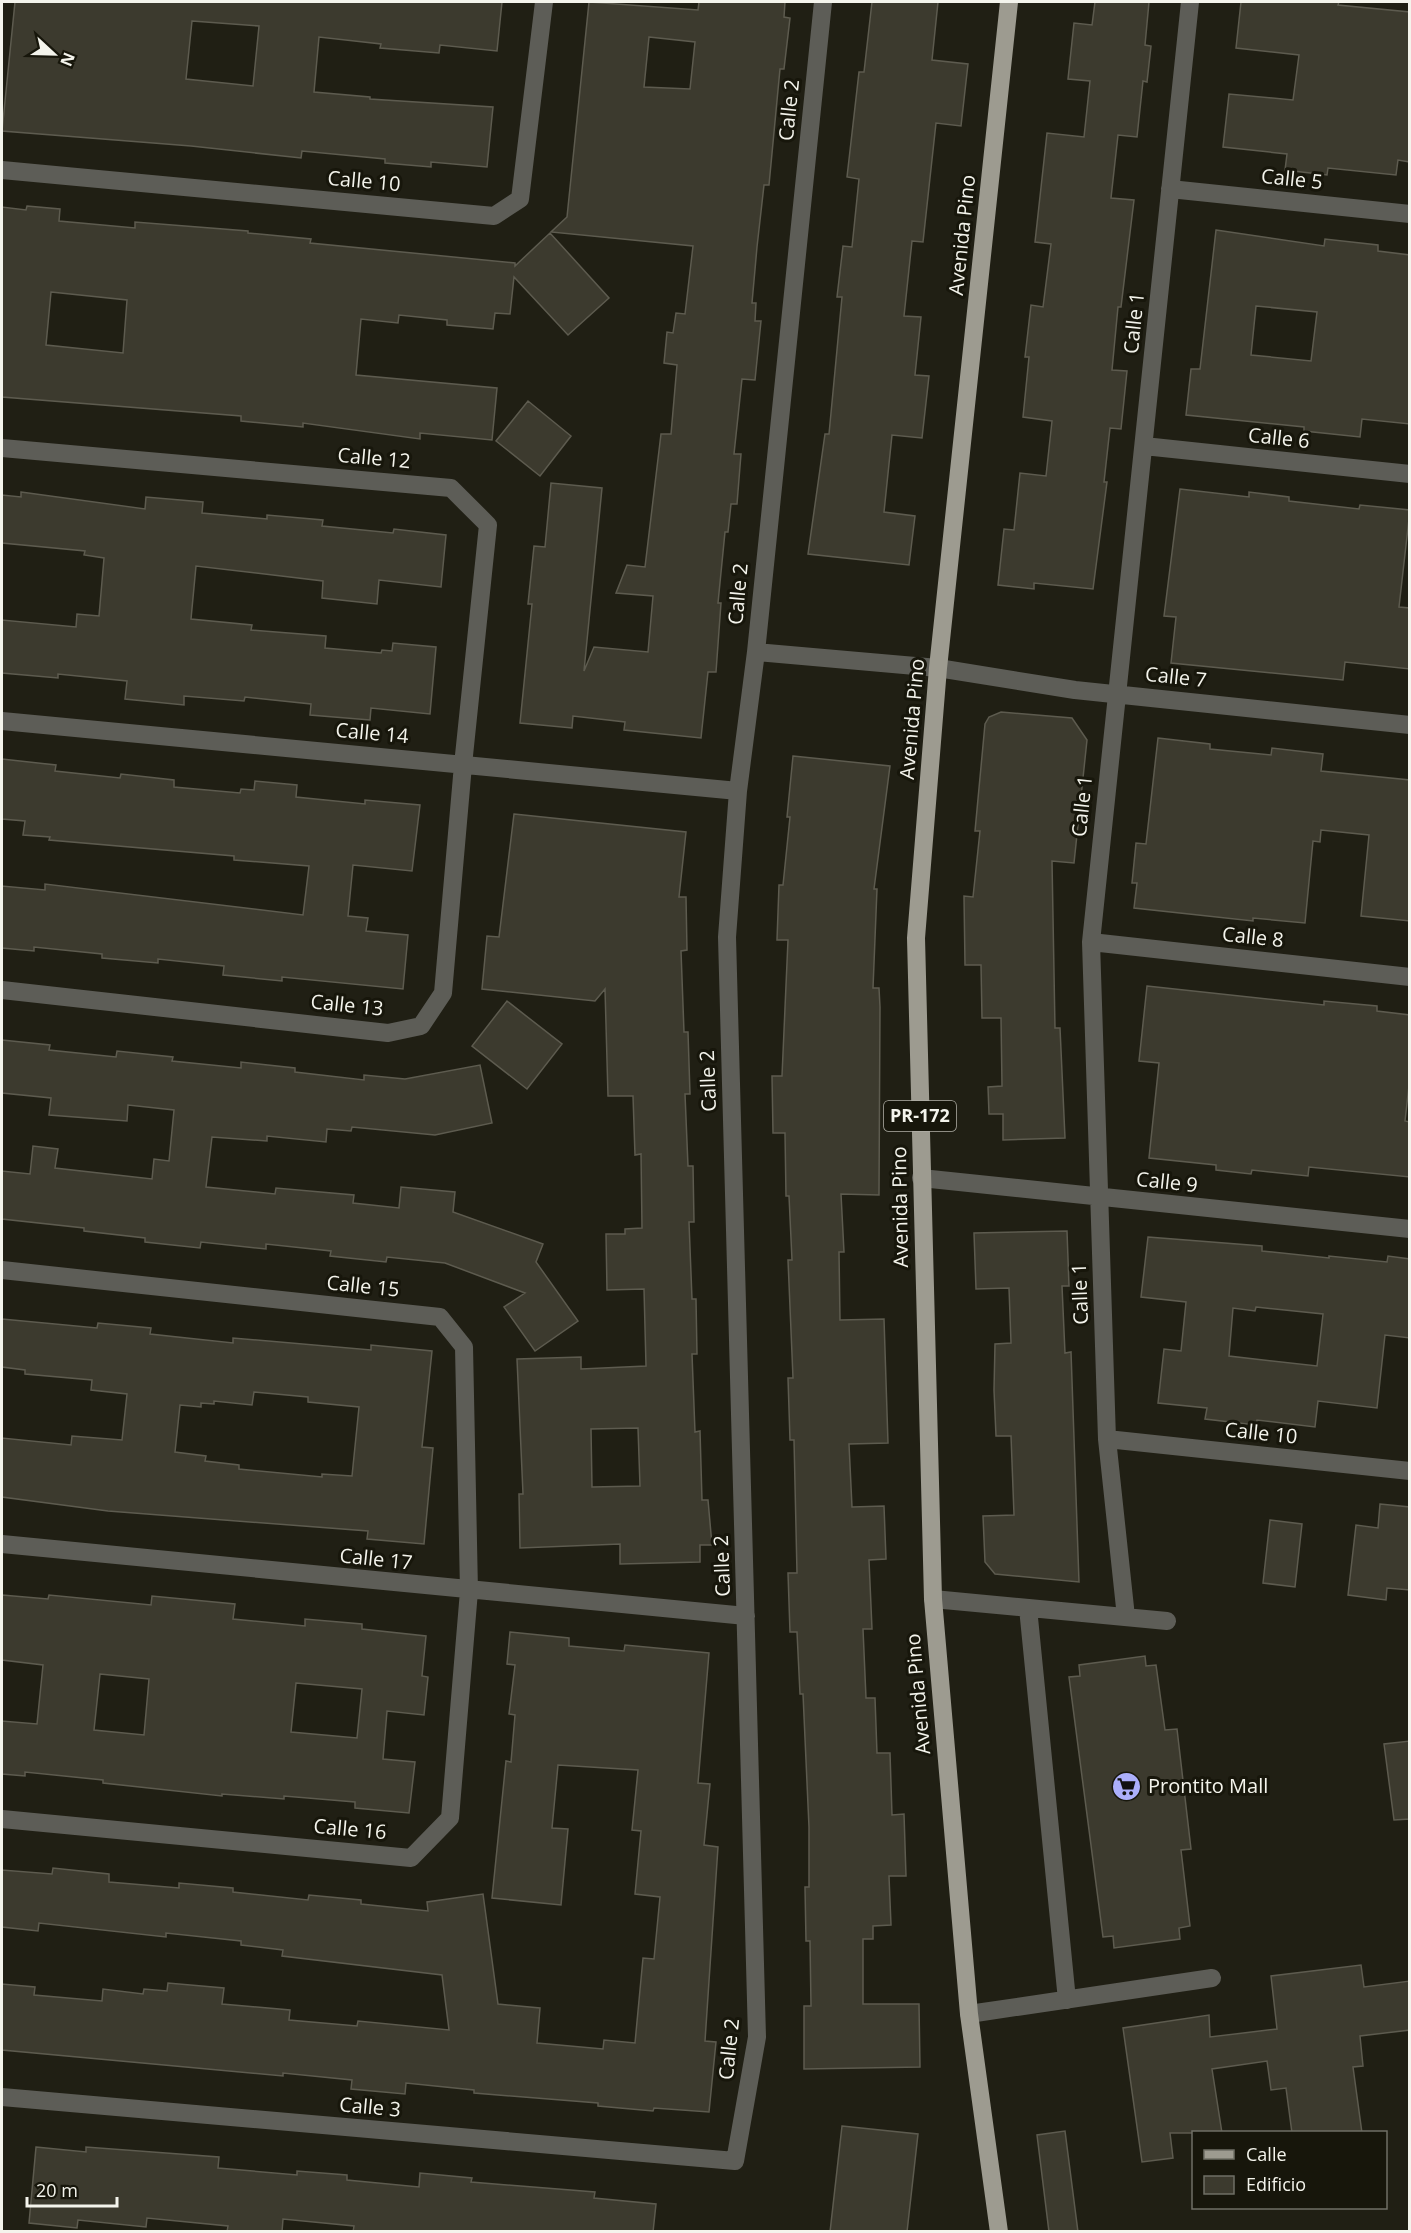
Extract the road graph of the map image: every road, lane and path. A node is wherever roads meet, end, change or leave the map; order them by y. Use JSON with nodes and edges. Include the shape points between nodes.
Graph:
{"nodes":[{"id":1,"x":544,"y":2,"type":"edge"},
{"id":2,"x":823,"y":2,"type":"edge"},
{"id":3,"x":1009,"y":2,"type":"edge"},
{"id":4,"x":1190,"y":2,"type":"edge"},
{"id":5,"x":2,"y":170,"type":"edge"},
{"id":6,"x":1170,"y":189,"type":"junction"},
{"id":7,"x":1410,"y":214,"type":"edge"},
{"id":8,"x":1144,"y":446,"type":"junction"},
{"id":9,"x":2,"y":448,"type":"edge"},
{"id":10,"x":1410,"y":474,"type":"edge"},
{"id":11,"x":756,"y":652,"type":"junction"},
{"id":12,"x":938,"y":668,"type":"junction"},
{"id":13,"x":1116,"y":694,"type":"junction"},
{"id":14,"x":2,"y":721,"type":"edge"},
{"id":15,"x":1410,"y":725,"type":"edge"},
{"id":16,"x":463,"y":765,"type":"junction"},
{"id":17,"x":738,"y":791,"type":"junction"},
{"id":18,"x":1091,"y":942,"type":"junction"},
{"id":19,"x":1410,"y":977,"type":"edge"},
{"id":20,"x":2,"y":990,"type":"edge"},
{"id":21,"x":921,"y":1178,"type":"junction"},
{"id":22,"x":1100,"y":1197,"type":"junction"},
{"id":23,"x":1410,"y":1229,"type":"edge"},
{"id":24,"x":2,"y":1270,"type":"edge"},
{"id":25,"x":1107,"y":1439,"type":"junction"},
{"id":26,"x":1410,"y":1471,"type":"edge"},
{"id":27,"x":2,"y":1544,"type":"edge"},
{"id":28,"x":469,"y":1591,"type":"junction"},
{"id":29,"x":933,"y":1599,"type":"junction"},
{"id":30,"x":1028,"y":1608,"type":"junction"},
{"id":31,"x":746,"y":1616,"type":"junction"},
{"id":32,"x":1126,"y":1617,"type":"junction"},
{"id":33,"x":1167,"y":1622,"type":"dead end"},
{"id":34,"x":2,"y":1819,"type":"edge"},
{"id":35,"x":1212,"y":1978,"type":"dead end"},
{"id":36,"x":1067,"y":2000,"type":"junction"},
{"id":37,"x":969,"y":2014,"type":"junction"},
{"id":38,"x":2,"y":2097,"type":"edge"},
{"id":39,"x":735,"y":2161,"type":"joint"},
{"id":40,"x":999,"y":2232,"type":"edge"}],
"edges":[{"from":1,"to":5,"type":"street","name":"Calle 10","via":[[520,199],[494,216]]},
{"from":2,"to":11,"type":"street","name":"Calle 2"},
{"from":3,"to":12,"type":"main road","name":"Avenida Pino","number":"PR-172"},
{"from":4,"to":6,"type":"street","name":"Calle 1"},
{"from":6,"to":7,"type":"street","name":"Calle 5"},
{"from":6,"to":8,"type":"street","name":"Calle 1"},
{"from":8,"to":10,"type":"street","name":"Calle 6"},
{"from":8,"to":13,"type":"street","name":"Calle 1"},
{"from":9,"to":16,"type":"street","name":"Calle 12","via":[[451,488],[488,525]]},
{"from":11,"to":12,"type":"street","name":"Calle 7"},
{"from":11,"to":17,"type":"street","name":"Calle 2"},
{"from":12,"to":13,"type":"street","name":"Calle 7"},
{"from":12,"to":21,"type":"main road","name":"Avenida Pino","number":"PR-172","via":[[916,938]]},
{"from":13,"to":15,"type":"street","name":"Calle 7"},
{"from":13,"to":18,"type":"street","name":"Calle 1"},
{"from":14,"to":16,"type":"street","name":"Calle 14"},
{"from":16,"to":17,"type":"street","name":"Calle 14"},
{"from":16,"to":20,"type":"street","name":"Calle 13","via":[[443,993],[421,1026],[388,1033]]},
{"from":17,"to":31,"type":"street","name":"Calle 2","via":[[727,937]]},
{"from":18,"to":19,"type":"street","name":"Calle 8"},
{"from":18,"to":22,"type":"street","name":"Calle 1"},
{"from":21,"to":22,"type":"street","name":"Calle 9"},
{"from":21,"to":29,"type":"main road","name":"Avenida Pino","number":"PR-172"},
{"from":22,"to":23,"type":"street","name":"Calle 9"},
{"from":22,"to":25,"type":"street","name":"Calle 1"},
{"from":24,"to":28,"type":"street","name":"Calle 15","via":[[440,1317],[464,1347]]},
{"from":25,"to":26,"type":"street","name":"Calle 10"},
{"from":25,"to":32,"type":"street","name":"Calle 1"},
{"from":27,"to":28,"type":"street","name":"Calle 17"},
{"from":28,"to":31,"type":"street","name":"Calle 17"},
{"from":28,"to":34,"type":"street","name":"Calle 16","via":[[450,1818],[411,1858]]},
{"from":29,"to":30,"type":"street"},
{"from":29,"to":37,"type":"main road","name":"Avenida Pino","number":"PR-172"},
{"from":30,"to":32,"type":"street"},
{"from":30,"to":36,"type":"street"},
{"from":31,"to":39,"type":"street","name":"Calle 2","via":[[757,2037]]},
{"from":32,"to":33,"type":"street"},
{"from":35,"to":36,"type":"street"},
{"from":36,"to":37,"type":"street"},
{"from":37,"to":40,"type":"main road","name":"Avenida Pino","number":"PR-172"},
{"from":38,"to":39,"type":"street","name":"Calle 3"}]}
